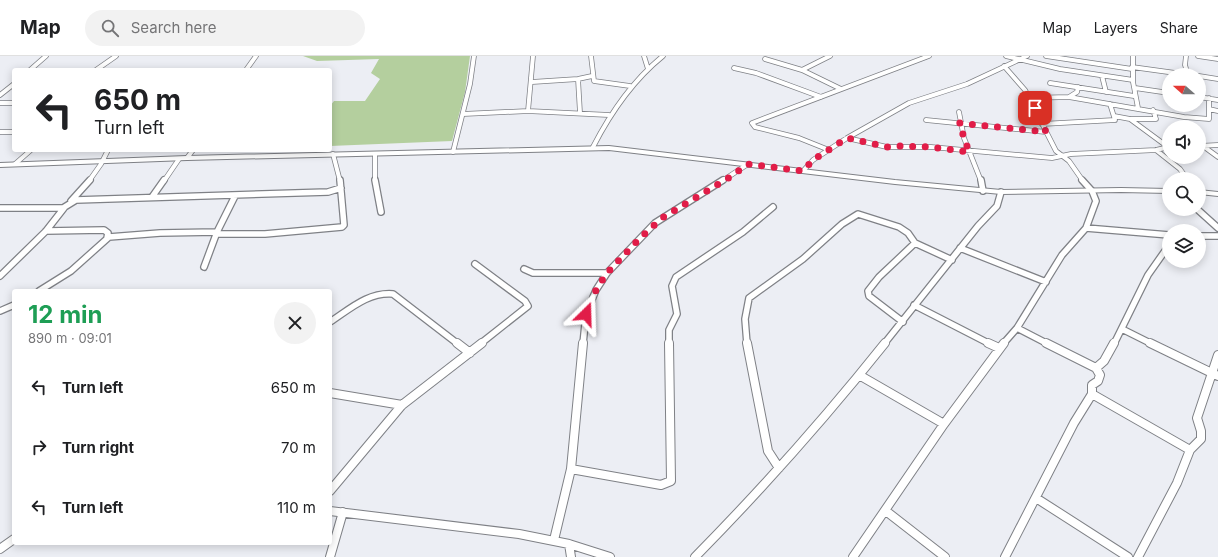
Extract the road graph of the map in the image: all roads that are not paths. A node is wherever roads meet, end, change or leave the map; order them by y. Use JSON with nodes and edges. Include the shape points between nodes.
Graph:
{"nodes":[{"id":1,"x":46,"y":56,"type":"edge"},
{"id":2,"x":116,"y":56,"type":"edge"},
{"id":3,"x":256,"y":56,"type":"edge"},
{"id":4,"x":474,"y":56,"type":"edge"},
{"id":5,"x":533,"y":56,"type":"edge"},
{"id":6,"x":591,"y":56,"type":"edge"},
{"id":7,"x":644,"y":56,"type":"edge"},
{"id":8,"x":663,"y":56,"type":"edge"},
{"id":9,"x":830,"y":56,"type":"edge"},
{"id":10,"x":929,"y":56,"type":"edge"},
{"id":11,"x":1006,"y":56,"type":"edge"},
{"id":12,"x":1027,"y":56,"type":"edge"},
{"id":13,"x":1046,"y":56,"type":"edge"},
{"id":14,"x":1133,"y":56,"type":"edge"},
{"id":15,"x":1186,"y":56,"type":"edge"},
{"id":16,"x":1198,"y":56,"type":"edge"},
{"id":17,"x":765,"y":59,"type":"dead end"},
{"id":18,"x":1018,"y":59,"type":"junction"},
{"id":19,"x":1218,"y":59,"type":"edge"},
{"id":20,"x":1004,"y":66,"type":"junction"},
{"id":21,"x":32,"y":68,"type":"edge"},
{"id":22,"x":99,"y":68,"type":"edge"},
{"id":23,"x":247,"y":68,"type":"edge"},
{"id":24,"x":734,"y":68,"type":"dead end"},
{"id":25,"x":1132,"y":68,"type":"junction"},
{"id":26,"x":1186,"y":68,"type":"edge"},
{"id":27,"x":648,"y":69,"type":"junction"},
{"id":28,"x":802,"y":70,"type":"junction"},
{"id":29,"x":1162,"y":72,"type":"edge"},
{"id":30,"x":592,"y":76,"type":"junction"},
{"id":31,"x":1102,"y":76,"type":"junction"},
{"id":32,"x":1206,"y":77,"type":"edge"},
{"id":33,"x":578,"y":79,"type":"junction"},
{"id":34,"x":1218,"y":79,"type":"edge"},
{"id":35,"x":1133,"y":80,"type":"junction"},
{"id":36,"x":532,"y":82,"type":"junction"},
{"id":37,"x":1050,"y":83,"type":"dead end"},
{"id":38,"x":12,"y":86,"type":"edge"},
{"id":39,"x":630,"y":86,"type":"junction"},
{"id":40,"x":1078,"y":88,"type":"junction"},
{"id":41,"x":1135,"y":88,"type":"junction"},
{"id":42,"x":841,"y":89,"type":"junction"},
{"id":43,"x":1106,"y":92,"type":"junction"},
{"id":44,"x":1162,"y":92,"type":"edge"},
{"id":45,"x":0,"y":95,"type":"edge"},
{"id":46,"x":1134,"y":96,"type":"junction"},
{"id":47,"x":821,"y":97,"type":"junction"},
{"id":48,"x":1069,"y":97,"type":"junction"},
{"id":49,"x":1029,"y":98,"type":"junction"},
{"id":50,"x":1208,"y":98,"type":"joint"},
{"id":51,"x":1218,"y":100,"type":"edge"},
{"id":52,"x":0,"y":103,"type":"edge"},
{"id":53,"x":12,"y":103,"type":"edge"},
{"id":54,"x":1110,"y":104,"type":"junction"},
{"id":55,"x":1138,"y":108,"type":"junction"},
{"id":56,"x":1209,"y":109,"type":"junction"},
{"id":57,"x":1153,"y":110,"type":"junction"},
{"id":58,"x":1218,"y":111,"type":"edge"},
{"id":59,"x":528,"y":112,"type":"junction"},
{"id":60,"x":959,"y":112,"type":"dead end"},
{"id":61,"x":580,"y":113,"type":"junction"},
{"id":62,"x":463,"y":114,"type":"junction"},
{"id":63,"x":609,"y":115,"type":"junction"},
{"id":64,"x":1114,"y":116,"type":"junction"},
{"id":65,"x":1130,"y":119,"type":"junction"},
{"id":66,"x":926,"y":120,"type":"dead end"},
{"id":67,"x":959,"y":123,"type":"junction"},
{"id":68,"x":1042,"y":124,"type":"junction"},
{"id":69,"x":0,"y":132,"type":"edge"},
{"id":70,"x":12,"y":132,"type":"edge"},
{"id":71,"x":1046,"y":132,"type":"junction"},
{"id":72,"x":847,"y":138,"type":"junction"},
{"id":73,"x":1162,"y":143,"type":"edge"},
{"id":74,"x":1218,"y":145,"type":"edge"},
{"id":75,"x":1206,"y":146,"type":"edge"},
{"id":76,"x":593,"y":147,"type":"junction"},
{"id":77,"x":1162,"y":148,"type":"edge"},
{"id":78,"x":1206,"y":149,"type":"edge"},
{"id":79,"x":829,"y":150,"type":"junction"},
{"id":80,"x":1156,"y":150,"type":"junction"},
{"id":81,"x":29,"y":152,"type":"edge"},
{"id":82,"x":107,"y":152,"type":"edge"},
{"id":83,"x":190,"y":152,"type":"edge"},
{"id":84,"x":453,"y":152,"type":"junction"},
{"id":85,"x":969,"y":152,"type":"junction"},
{"id":86,"x":333,"y":154,"type":"junction"},
{"id":87,"x":375,"y":154,"type":"junction"},
{"id":88,"x":1061,"y":155,"type":"junction"},
{"id":89,"x":1218,"y":157,"type":"edge"},
{"id":90,"x":183,"y":158,"type":"junction"},
{"id":91,"x":104,"y":162,"type":"junction"},
{"id":92,"x":15,"y":164,"type":"junction"},
{"id":93,"x":748,"y":164,"type":"junction"},
{"id":94,"x":0,"y":165,"type":"edge"},
{"id":95,"x":803,"y":171,"type":"junction"},
{"id":96,"x":1182,"y":172,"type":"edge"},
{"id":97,"x":341,"y":188,"type":"junction"},
{"id":98,"x":982,"y":191,"type":"junction"},
{"id":99,"x":1092,"y":191,"type":"junction"},
{"id":100,"x":1162,"y":191,"type":"edge"},
{"id":101,"x":1001,"y":192,"type":"junction"},
{"id":102,"x":1206,"y":193,"type":"edge"},
{"id":103,"x":1218,"y":194,"type":"edge"},
{"id":104,"x":235,"y":196,"type":"junction"},
{"id":105,"x":152,"y":197,"type":"junction"},
{"id":106,"x":773,"y":207,"type":"dead end"},
{"id":107,"x":0,"y":208,"type":"edge"},
{"id":108,"x":63,"y":208,"type":"junction"},
{"id":109,"x":381,"y":212,"type":"dead end"},
{"id":110,"x":1205,"y":216,"type":"edge"},
{"id":111,"x":1086,"y":228,"type":"junction"},
{"id":112,"x":1218,"y":228,"type":"edge"},
{"id":113,"x":46,"y":231,"type":"junction"},
{"id":114,"x":217,"y":233,"type":"junction"},
{"id":115,"x":1162,"y":235,"type":"edge"},
{"id":116,"x":1206,"y":236,"type":"edge"},
{"id":117,"x":1218,"y":236,"type":"edge"},
{"id":118,"x":106,"y":238,"type":"junction"},
{"id":119,"x":916,"y":243,"type":"junction"},
{"id":120,"x":960,"y":248,"type":"junction"},
{"id":121,"x":1162,"y":256,"type":"edge"},
{"id":122,"x":952,"y":260,"type":"junction"},
{"id":123,"x":475,"y":264,"type":"dead end"},
{"id":124,"x":204,"y":267,"type":"dead end"},
{"id":125,"x":524,"y":269,"type":"dead end"},
{"id":126,"x":607,"y":273,"type":"junction"},
{"id":127,"x":0,"y":276,"type":"edge"},
{"id":128,"x":1046,"y":282,"type":"junction"},
{"id":129,"x":42,"y":289,"type":"edge"},
{"id":130,"x":914,"y":305,"type":"junction"},
{"id":131,"x":12,"y":306,"type":"edge"},
{"id":132,"x":0,"y":311,"type":"edge"},
{"id":133,"x":332,"y":321,"type":"edge"},
{"id":134,"x":903,"y":322,"type":"junction"},
{"id":135,"x":1017,"y":328,"type":"junction"},
{"id":136,"x":1122,"y":329,"type":"junction"},
{"id":137,"x":999,"y":348,"type":"junction"},
{"id":138,"x":470,"y":353,"type":"junction"},
{"id":139,"x":1218,"y":355,"type":"edge"},
{"id":140,"x":1096,"y":368,"type":"junction"},
{"id":141,"x":1210,"y":372,"type":"junction"},
{"id":142,"x":859,"y":375,"type":"junction"},
{"id":143,"x":1218,"y":376,"type":"edge"},
{"id":144,"x":332,"y":393,"type":"edge"},
{"id":145,"x":1092,"y":394,"type":"junction"},
{"id":146,"x":402,"y":404,"type":"junction"},
{"id":147,"x":944,"y":424,"type":"junction"},
{"id":148,"x":1190,"y":450,"type":"junction"},
{"id":149,"x":779,"y":468,"type":"junction"},
{"id":150,"x":571,"y":469,"type":"junction"},
{"id":151,"x":332,"y":489,"type":"edge"},
{"id":152,"x":1036,"y":498,"type":"junction"},
{"id":153,"x":332,"y":511,"type":"edge"},
{"id":154,"x":886,"y":511,"type":"junction"},
{"id":155,"x":343,"y":512,"type":"junction"},
{"id":156,"x":12,"y":540,"type":"edge"},
{"id":157,"x":554,"y":540,"type":"junction"},
{"id":158,"x":569,"y":544,"type":"junction"},
{"id":159,"x":0,"y":549,"type":"edge"},
{"id":160,"x":330,"y":557,"type":"edge"},
{"id":161,"x":571,"y":557,"type":"edge"},
{"id":162,"x":610,"y":557,"type":"edge"},
{"id":163,"x":695,"y":557,"type":"edge"},
{"id":164,"x":853,"y":557,"type":"edge"},
{"id":165,"x":945,"y":557,"type":"edge"},
{"id":166,"x":1004,"y":557,"type":"edge"},
{"id":167,"x":1128,"y":557,"type":"edge"},
{"id":168,"x":1138,"y":557,"type":"edge"}],
"edges":[{"from":1,"to":21,"type":"street"},
{"from":2,"to":22,"type":"street"},
{"from":3,"to":23,"type":"street"},
{"from":4,"to":62,"type":"street"},
{"from":5,"to":36,"type":"street"},
{"from":6,"to":30,"type":"street"},
{"from":7,"to":27,"type":"street"},
{"from":8,"to":27,"type":"street"},
{"from":9,"to":28,"type":"street"},
{"from":10,"to":42,"type":"street"},
{"from":11,"to":18,"type":"street"},
{"from":12,"to":18,"type":"street"},
{"from":13,"to":25,"type":"street"},
{"from":14,"to":25,"type":"street"},
{"from":15,"to":26,"type":"street"},
{"from":16,"to":19,"type":"street"},
{"from":17,"to":28,"type":"street"},
{"from":18,"to":20,"type":"street"},
{"from":18,"to":31,"type":"street"},
{"from":20,"to":49,"type":"street"},
{"from":20,"to":72,"type":"street","via":[[967,84],[909,103]]},
{"from":24,"to":47,"type":"street","via":[[756,73]]},
{"from":25,"to":29,"type":"street"},
{"from":25,"to":35,"type":"street"},
{"from":27,"to":39,"type":"street"},
{"from":28,"to":42,"type":"street"},
{"from":30,"to":33,"type":"street"},
{"from":30,"to":39,"type":"street","via":[[596,82]]},
{"from":31,"to":35,"type":"street"},
{"from":31,"to":43,"type":"street"},
{"from":32,"to":34,"type":"street"},
{"from":33,"to":36,"type":"street"},
{"from":33,"to":61,"type":"street"},
{"from":35,"to":41,"type":"street"},
{"from":36,"to":59,"type":"street"},
{"from":37,"to":40,"type":"street"},
{"from":38,"to":45,"type":"street"},
{"from":39,"to":63,"type":"street"},
{"from":40,"to":43,"type":"street"},
{"from":40,"to":48,"type":"street","via":[[1077,92]]},
{"from":41,"to":44,"type":"street"},
{"from":41,"to":46,"type":"street"},
{"from":42,"to":47,"type":"street"},
{"from":43,"to":46,"type":"street"},
{"from":46,"to":55,"type":"street"},
{"from":47,"to":79,"type":"street","via":[[752,124],[755,127],[805,139]]},
{"from":48,"to":49,"type":"street"},
{"from":48,"to":54,"type":"street"},
{"from":49,"to":68,"type":"street"},
{"from":50,"to":51,"type":"street"},
{"from":50,"to":56,"type":"street"},
{"from":52,"to":53,"type":"street"},
{"from":54,"to":55,"type":"street"},
{"from":54,"to":64,"type":"street"},
{"from":55,"to":57,"type":"street"},
{"from":56,"to":57,"type":"street","via":[[1209,119]]},
{"from":56,"to":58,"type":"street"},
{"from":57,"to":65,"type":"street","via":[[1156,119]]},
{"from":59,"to":61,"type":"street"},
{"from":59,"to":62,"type":"street"},
{"from":60,"to":67,"type":"street"},
{"from":61,"to":63,"type":"street"},
{"from":62,"to":84,"type":"street"},
{"from":63,"to":76,"type":"street"},
{"from":64,"to":65,"type":"street"},
{"from":64,"to":68,"type":"street","via":[[1115,120]]},
{"from":65,"to":73,"type":"street"},
{"from":66,"to":67,"type":"street"},
{"from":67,"to":71,"type":"street"},
{"from":67,"to":85,"type":"street"},
{"from":68,"to":71,"type":"street"},
{"from":69,"to":70,"type":"street"},
{"from":71,"to":88,"type":"street","via":[[1056,151]]},
{"from":72,"to":79,"type":"street"},
{"from":72,"to":85,"type":"street","via":[[887,147],[931,147]]},
{"from":74,"to":75,"type":"street"},
{"from":76,"to":84,"type":"main road"},
{"from":76,"to":93,"type":"main road"},
{"from":77,"to":80,"type":"street"},
{"from":78,"to":89,"type":"street"},
{"from":79,"to":95,"type":"street","via":[[813,160]]},
{"from":80,"to":88,"type":"street"},
{"from":80,"to":96,"type":"street"},
{"from":81,"to":92,"type":"street"},
{"from":82,"to":91,"type":"street"},
{"from":83,"to":90,"type":"street"},
{"from":84,"to":87,"type":"main road"},
{"from":85,"to":88,"type":"street","via":[[1052,158],[1059,158]]},
{"from":85,"to":98,"type":"street","via":[[982,181]]},
{"from":86,"to":87,"type":"main road"},
{"from":86,"to":90,"type":"main road"},
{"from":86,"to":97,"type":"street"},
{"from":87,"to":109,"type":"street","via":[[375,178]]},
{"from":88,"to":99,"type":"street","via":[[1069,161]]},
{"from":90,"to":91,"type":"main road"},
{"from":90,"to":105,"type":"street"},
{"from":91,"to":92,"type":"main road"},
{"from":91,"to":108,"type":"street"},
{"from":92,"to":94,"type":"main road"},
{"from":93,"to":95,"type":"main road"},
{"from":93,"to":126,"type":"street","via":[[655,223]]},
{"from":95,"to":98,"type":"main road"},
{"from":97,"to":104,"type":"street","via":[[328,192]]},
{"from":97,"to":114,"type":"street","via":[[344,225],[342,227],[265,234]]},
{"from":98,"to":101,"type":"main road"},
{"from":99,"to":100,"type":"main road"},
{"from":99,"to":101,"type":"main road"},
{"from":99,"to":111,"type":"street","via":[[1096,201]]},
{"from":101,"to":120,"type":"street","via":[[997,206]]},
{"from":102,"to":103,"type":"main road"},
{"from":104,"to":105,"type":"street"},
{"from":104,"to":114,"type":"street"},
{"from":105,"to":108,"type":"street","via":[[76,200]]},
{"from":106,"to":150,"type":"street","via":[[743,232],[681,273],[672,286],[677,314],[669,330],[672,394],[671,481],[661,485]]},
{"from":107,"to":108,"type":"street"},
{"from":108,"to":113,"type":"street"},
{"from":110,"to":112,"type":"street"},
{"from":111,"to":115,"type":"street"},
{"from":111,"to":128,"type":"street","via":[[1062,255]]},
{"from":113,"to":118,"type":"street","via":[[104,230],[108,233]]},
{"from":113,"to":127,"type":"street","via":[[5,274]]},
{"from":114,"to":118,"type":"street","via":[[160,233]]},
{"from":114,"to":124,"type":"street"},
{"from":116,"to":117,"type":"street"},
{"from":118,"to":129,"type":"street","via":[[71,271]]},
{"from":119,"to":122,"type":"street"},
{"from":119,"to":134,"type":"street","via":[[884,271],[868,291],[869,296]]},
{"from":119,"to":149,"type":"street","via":[[908,233],[869,216],[858,214],[842,224],[803,259],[748,298],[745,319],[748,352],[768,452]]},
{"from":120,"to":122,"type":"street"},
{"from":120,"to":128,"type":"street"},
{"from":121,"to":136,"type":"street","via":[[1148,276]]},
{"from":122,"to":130,"type":"street"},
{"from":123,"to":138,"type":"street","via":[[525,301],[528,306]]},
{"from":125,"to":126,"type":"street","via":[[533,273]]},
{"from":126,"to":150,"type":"street","via":[[596,290],[586,314]]},
{"from":128,"to":135,"type":"street"},
{"from":130,"to":134,"type":"street"},
{"from":130,"to":137,"type":"street"},
{"from":131,"to":132,"type":"street"},
{"from":133,"to":138,"type":"street","via":[[370,296],[381,292],[393,294]]},
{"from":134,"to":142,"type":"street"},
{"from":135,"to":137,"type":"street"},
{"from":135,"to":140,"type":"street"},
{"from":136,"to":140,"type":"street","via":[[1104,360]]},
{"from":136,"to":141,"type":"street"},
{"from":137,"to":147,"type":"street"},
{"from":138,"to":146,"type":"street"},
{"from":139,"to":141,"type":"street"},
{"from":140,"to":145,"type":"street","via":[[1100,375],[1098,381],[1092,385]]},
{"from":141,"to":143,"type":"street"},
{"from":141,"to":148,"type":"street","via":[[1197,418],[1201,439]]},
{"from":142,"to":147,"type":"street"},
{"from":142,"to":149,"type":"street"},
{"from":144,"to":146,"type":"street"},
{"from":145,"to":148,"type":"street"},
{"from":145,"to":152,"type":"street","via":[[1074,423]]},
{"from":146,"to":151,"type":"street"},
{"from":147,"to":154,"type":"street"},
{"from":148,"to":168,"type":"street","via":[[1177,483]]},
{"from":149,"to":163,"type":"street"},
{"from":150,"to":157,"type":"street"},
{"from":152,"to":166,"type":"street"},
{"from":152,"to":167,"type":"street"},
{"from":153,"to":155,"type":"street"},
{"from":154,"to":164,"type":"street"},
{"from":154,"to":165,"type":"street"},
{"from":155,"to":157,"type":"street"},
{"from":155,"to":160,"type":"street"},
{"from":156,"to":159,"type":"street"},
{"from":157,"to":158,"type":"street"},
{"from":158,"to":161,"type":"street"},
{"from":158,"to":162,"type":"street"}]}
